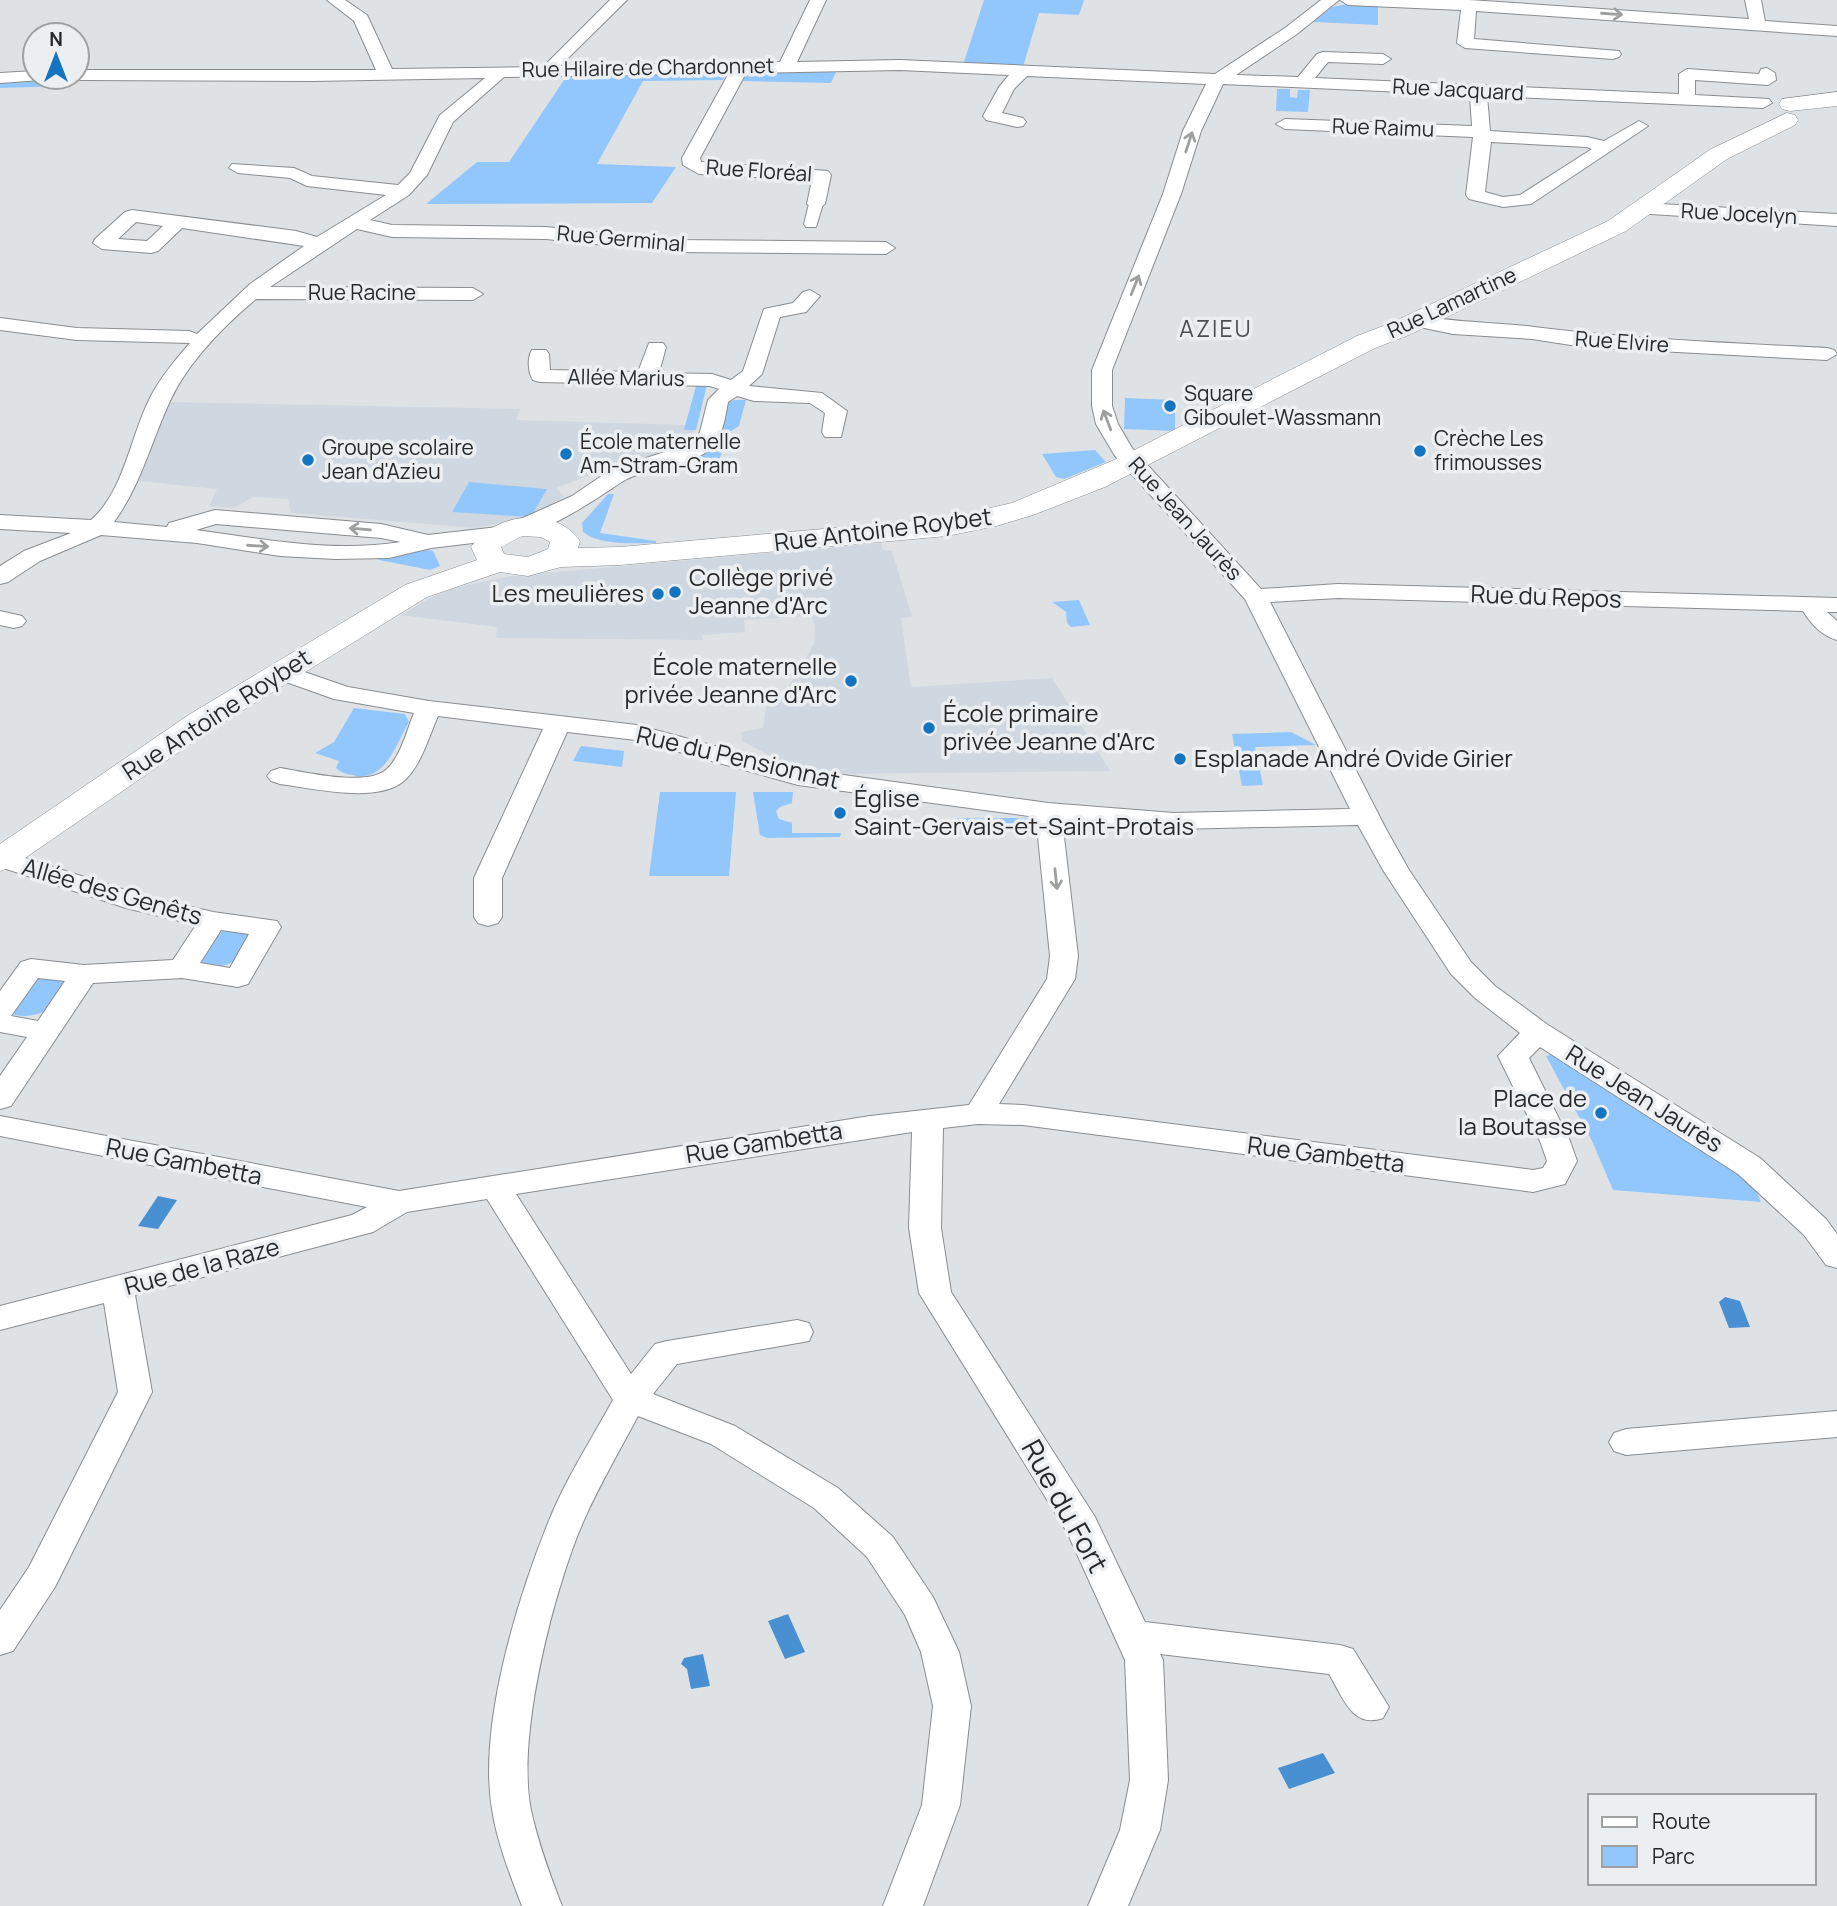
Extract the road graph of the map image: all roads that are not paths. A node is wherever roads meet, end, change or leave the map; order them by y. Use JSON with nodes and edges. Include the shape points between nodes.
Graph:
{"nodes":[{"id":1,"x":335,"y":0,"type":"edge"},
{"id":2,"x":619,"y":0,"type":"edge"},
{"id":3,"x":818,"y":0,"type":"edge"},
{"id":4,"x":1331,"y":0,"type":"edge"},
{"id":5,"x":1348,"y":0,"type":"edge"},
{"id":6,"x":1753,"y":0,"type":"edge"},
{"id":7,"x":1460,"y":3,"type":"edge"},
{"id":8,"x":1758,"y":26,"type":"junction"},
{"id":9,"x":1837,"y":31,"type":"edge"},
{"id":10,"x":1613,"y":54,"type":"dead end"},
{"id":11,"x":1383,"y":59,"type":"dead end"},
{"id":12,"x":787,"y":65,"type":"junction"},
{"id":13,"x":741,"y":66,"type":"junction"},
{"id":14,"x":1023,"y":70,"type":"junction"},
{"id":15,"x":551,"y":71,"type":"junction"},
{"id":16,"x":497,"y":72,"type":"junction"},
{"id":17,"x":1767,"y":73,"type":"dead end"},
{"id":18,"x":91,"y":75,"type":"edge"},
{"id":19,"x":383,"y":75,"type":"junction"},
{"id":20,"x":21,"y":77,"type":"edge"},
{"id":21,"x":0,"y":78,"type":"edge"},
{"id":22,"x":1218,"y":79,"type":"junction"},
{"id":23,"x":1302,"y":83,"type":"junction"},
{"id":24,"x":1478,"y":90,"type":"junction"},
{"id":25,"x":1837,"y":99,"type":"edge"},
{"id":26,"x":1692,"y":100,"type":"junction"},
{"id":27,"x":1775,"y":114,"type":"junction"},
{"id":28,"x":1017,"y":122,"type":"dead end"},
{"id":29,"x":1284,"y":124,"type":"dead end"},
{"id":30,"x":1639,"y":125,"type":"dead end"},
{"id":31,"x":1481,"y":134,"type":"junction"},
{"id":32,"x":1607,"y":147,"type":"junction"},
{"id":33,"x":238,"y":168,"type":"dead end"},
{"id":34,"x":403,"y":191,"type":"junction"},
{"id":35,"x":816,"y":204,"type":"joint"},
{"id":36,"x":1642,"y":209,"type":"junction"},
{"id":37,"x":1837,"y":220,"type":"edge"},
{"id":38,"x":178,"y":222,"type":"dead end"},
{"id":39,"x":357,"y":223,"type":"junction"},
{"id":40,"x":811,"y":224,"type":"joint"},
{"id":41,"x":321,"y":245,"type":"junction"},
{"id":42,"x":804,"y":247,"type":"junction"},
{"id":43,"x":886,"y":248,"type":"dead end"},
{"id":44,"x":252,"y":293,"type":"junction"},
{"id":45,"x":472,"y":294,"type":"dead end"},
{"id":46,"x":810,"y":296,"type":"dead end"},
{"id":47,"x":1417,"y":321,"type":"junction"},
{"id":48,"x":4,"y":330,"type":"edge"},
{"id":49,"x":189,"y":337,"type":"dead end"},
{"id":50,"x":656,"y":347,"type":"dead end"},
{"id":51,"x":540,"y":354,"type":"dead end"},
{"id":52,"x":1828,"y":356,"type":"dead end"},
{"id":53,"x":647,"y":378,"type":"junction"},
{"id":54,"x":832,"y":382,"type":"dead end"},
{"id":55,"x":732,"y":388,"type":"junction"},
{"id":56,"x":815,"y":397,"type":"junction"},
{"id":57,"x":833,"y":432,"type":"dead end"},
{"id":58,"x":1135,"y":463,"type":"junction"},
{"id":59,"x":580,"y":501,"type":"junction"},
{"id":60,"x":0,"y":522,"type":"edge"},
{"id":61,"x":100,"y":526,"type":"junction"},
{"id":62,"x":498,"y":545,"type":"junction"},
{"id":63,"x":561,"y":545,"type":"junction"},
{"id":64,"x":0,"y":577,"type":"edge"},
{"id":65,"x":1255,"y":596,"type":"junction"},
{"id":66,"x":1811,"y":604,"type":"junction"},
{"id":67,"x":1837,"y":605,"type":"edge"},
{"id":68,"x":1837,"y":634,"type":"edge"},
{"id":69,"x":281,"y":672,"type":"junction"},
{"id":70,"x":429,"y":708,"type":"junction"},
{"id":71,"x":558,"y":724,"type":"junction"},
{"id":72,"x":280,"y":776,"type":"dead end"},
{"id":73,"x":1048,"y":811,"type":"junction"},
{"id":74,"x":1366,"y":817,"type":"junction"},
{"id":75,"x":1,"y":859,"type":"edge"},
{"id":76,"x":488,"y":916,"type":"dead end"},
{"id":77,"x":213,"y":921,"type":"junction"},
{"id":78,"x":182,"y":969,"type":"junction"},
{"id":79,"x":84,"y":974,"type":"junction"},
{"id":80,"x":0,"y":1011,"type":"edge"},
{"id":81,"x":0,"y":1023,"type":"edge"},
{"id":82,"x":43,"y":1031,"type":"junction"},
{"id":83,"x":1538,"y":1032,"type":"junction"},
{"id":84,"x":0,"y":1099,"type":"edge"},
{"id":85,"x":978,"y":1114,"type":"junction"},
{"id":86,"x":928,"y":1118,"type":"junction"},
{"id":87,"x":0,"y":1126,"type":"edge"},
{"id":88,"x":1533,"y":1181,"type":"joint"},
{"id":89,"x":496,"y":1187,"type":"junction"},
{"id":90,"x":399,"y":1202,"type":"junction"},
{"id":91,"x":1826,"y":1229,"type":"edge"},
{"id":92,"x":1837,"y":1256,"type":"edge"},
{"id":93,"x":118,"y":1289,"type":"junction"},
{"id":94,"x":0,"y":1318,"type":"edge"},
{"id":95,"x":797,"y":1332,"type":"dead end"},
{"id":96,"x":630,"y":1399,"type":"junction"},
{"id":97,"x":1837,"y":1424,"type":"edge"},
{"id":98,"x":1626,"y":1442,"type":"dead end"},
{"id":99,"x":1132,"y":1636,"type":"junction"},
{"id":100,"x":0,"y":1640,"type":"edge"},
{"id":101,"x":1370,"y":1707,"type":"dead end"},
{"id":102,"x":542,"y":1906,"type":"edge"},
{"id":103,"x":903,"y":1906,"type":"edge"},
{"id":104,"x":1108,"y":1906,"type":"edge"}],
"edges":[{"from":1,"to":19,"type":"street","via":[[360,18]]},
{"from":2,"to":15,"type":"street"},
{"from":3,"to":12,"type":"street"},
{"from":4,"to":22,"type":"street","name":"Rue Jean Jaurès"},
{"from":5,"to":7,"type":"street"},
{"from":6,"to":8,"type":"street"},
{"from":7,"to":8,"type":"street","one_way":true},
{"from":7,"to":10,"type":"street","via":[[1465,43]]},
{"from":8,"to":9,"type":"street","via":[[1786,33]]},
{"from":11,"to":23,"type":"street","via":[[1323,57]]},
{"from":12,"to":13,"type":"street","name":"Rue Hilaire de Chardonnet"},
{"from":12,"to":14,"type":"street","name":"Rue Hilaire de Chardonnet"},
{"from":13,"to":15,"type":"street","name":"Rue Hilaire de Chardonnet"},
{"from":13,"to":35,"type":"street","name":"Rue Floréal","via":[[691,158],[692,165],[821,175]]},
{"from":14,"to":22,"type":"street","name":"Rue Hilaire de Chardonnet"},
{"from":14,"to":28,"type":"street","via":[[1007,87],[992,116]]},
{"from":15,"to":16,"type":"street","name":"Rue Hilaire de Chardonnet"},
{"from":16,"to":19,"type":"street","name":"Rue Hilaire de Chardonnet"},
{"from":16,"to":34,"type":"street","via":[[446,119],[418,175]]},
{"from":17,"to":26,"type":"street","via":[[1768,80],[1687,74]]},
{"from":18,"to":19,"type":"street","name":"Rue Hilaire de Chardonnet"},
{"from":20,"to":21,"type":"street"},
{"from":22,"to":23,"type":"street","name":"Rue Jacquard"},
{"from":58,"to":22,"type":"street","name":"Rue Jean Jaurès","one_way":true,"via":[[1107,424],[1102,370],[1192,131]]},
{"from":23,"to":24,"type":"street","name":"Rue Jacquard"},
{"from":24,"to":26,"type":"street","name":"Rue Jacquard"},
{"from":24,"to":31,"type":"street"},
{"from":25,"to":27,"type":"street","name":"Rue Lamartine"},
{"from":26,"to":27,"type":"street","name":"Rue Jacquard"},
{"from":27,"to":36,"type":"street","name":"Rue Lamartine"},
{"from":29,"to":31,"type":"street","name":"Rue Raimu"},
{"from":30,"to":32,"type":"street"},
{"from":31,"to":32,"type":"street","name":"Rue Raimu"},
{"from":31,"to":32,"type":"street","via":[[1475,195],[1503,202],[1538,194]]},
{"from":33,"to":34,"type":"street"},
{"from":34,"to":39,"type":"street"},
{"from":35,"to":40,"type":"street","name":"Rue Floréal"},
{"from":36,"to":37,"type":"street","name":"Rue Jocelyn"},
{"from":36,"to":47,"type":"street","name":"Rue Lamartine","via":[[1617,226]]},
{"from":38,"to":41,"type":"street","via":[[296,237]]},
{"from":39,"to":41,"type":"street"},
{"from":39,"to":42,"type":"street","name":"Rue Germinal","via":[[391,231],[546,233],[672,246]]},
{"from":40,"to":42,"type":"street","name":"Rue Floréal"},
{"from":41,"to":44,"type":"street"},
{"from":42,"to":43,"type":"street","name":"Rue Germinal"},
{"from":44,"to":45,"type":"street","name":"Rue Racine"},
{"from":44,"to":61,"type":"street","via":[[181,367],[160,397],[125,485]]},
{"from":46,"to":55,"type":"street","via":[[799,308],[771,313],[752,374]]},
{"from":47,"to":52,"type":"street","name":"Rue Elvire","via":[[1584,341]]},
{"from":47,"to":58,"type":"street","name":"Rue Lamartine","via":[[1366,342]]},
{"from":48,"to":49,"type":"street"},
{"from":50,"to":53,"type":"street"},
{"from":51,"to":53,"type":"street","name":"Allée Marius","via":[[540,376]]},
{"from":53,"to":55,"type":"street","name":"Allée Marius","via":[[712,380]]},
{"from":54,"to":56,"type":"street"},
{"from":55,"to":56,"type":"street","name":"Allée Marius","via":[[754,395]]},
{"from":55,"to":59,"type":"street","via":[[718,400],[711,432],[703,444],[620,474]]},
{"from":56,"to":57,"type":"street","via":[[836,411]]},
{"from":58,"to":63,"type":"street","name":"Rue Antoine Roybet","via":[[1027,508],[978,522],[663,552]]},
{"from":58,"to":65,"type":"street","name":"Rue Jean Jaurès"},
{"from":59,"to":62,"type":"street"},
{"from":59,"to":63,"type":"street"},
{"from":60,"to":61,"type":"street"},
{"from":61,"to":62,"type":"street","via":[[159,533],[194,529],[238,544],[358,553],[397,552],[431,542]]},
{"from":61,"to":64,"type":"street","via":[[18,563]]},
{"from":62,"to":63,"type":"street","via":[[545,528]]},
{"from":62,"to":63,"type":"street","via":[[522,567],[546,563]]},
{"from":62,"to":69,"type":"street","name":"Rue Antoine Roybet"},
{"from":65,"to":66,"type":"street","name":"Rue du Repos","via":[[1338,591]]},
{"from":65,"to":74,"type":"street","name":"Rue Jean Jaurès"},
{"from":66,"to":67,"type":"street","name":"Rue du Repos"},
{"from":66,"to":68,"type":"street"},
{"from":69,"to":70,"type":"street","name":"Rue du Pensionnat","via":[[343,694]]},
{"from":69,"to":75,"type":"street","name":"Rue Antoine Roybet"},
{"from":70,"to":71,"type":"street","name":"Rue du Pensionnat"},
{"from":70,"to":72,"type":"street","via":[[397,775],[383,783],[363,786]]},
{"from":71,"to":73,"type":"street","name":"Rue du Pensionnat","via":[[637,733],[798,778]]},
{"from":71,"to":76,"type":"street","via":[[488,878]]},
{"from":73,"to":74,"type":"street","name":"Rue du Pensionnat","via":[[1174,821]]},
{"from":73,"to":85,"type":"street","one_way":true,"via":[[1064,957],[1061,979]]},
{"from":74,"to":83,"type":"street","name":"Rue Jean Jaurès","via":[[1461,968]]},
{"from":75,"to":77,"type":"street","name":"Allée des Genêts"},
{"from":77,"to":78,"type":"street","name":"Allée des Genêts"},
{"from":77,"to":78,"type":"street","via":[[267,928],[238,978]]},
{"from":78,"to":79,"type":"street"},
{"from":79,"to":80,"type":"street","via":[[31,968]]},
{"from":79,"to":82,"type":"street"},
{"from":81,"to":82,"type":"street"},
{"from":82,"to":84,"type":"street"},
{"from":83,"to":88,"type":"street","name":"Rue Jean Jaurès","via":[[1513,1056],[1562,1161],[1554,1176]]},
{"from":83,"to":91,"type":"street","name":"Rue Jean Jaurès","via":[[1749,1166]]},
{"from":85,"to":86,"type":"street","name":"Rue Gambetta"},
{"from":85,"to":88,"type":"street","name":"Rue Gambetta","via":[[1023,1115]]},
{"from":86,"to":89,"type":"street","name":"Rue Gambetta"},
{"from":86,"to":99,"type":"street","name":"Rue du Fort","via":[[925,1228],[935,1293],[1082,1527]]},
{"from":87,"to":90,"type":"street","name":"Rue Gambetta"},
{"from":89,"to":90,"type":"street","name":"Rue Gambetta"},
{"from":89,"to":96,"type":"street"},
{"from":90,"to":93,"type":"street","name":"Rue de la Raze","via":[[362,1224]]},
{"from":91,"to":92,"type":"street","name":"Rue Jean Jaurès"},
{"from":93,"to":94,"type":"street","name":"Rue de la Raze"},
{"from":93,"to":100,"type":"street","via":[[135,1392],[41,1577]]},
{"from":95,"to":96,"type":"street","via":[[667,1353]]},
{"from":96,"to":102,"type":"street","via":[[566,1521],[536,1609],[519,1679],[509,1747],[511,1808]]},
{"from":96,"to":103,"type":"street","via":[[723,1435],[826,1498],[880,1547],[920,1608],[940,1652],[952,1706],[941,1805]]},
{"from":97,"to":98,"type":"street"},
{"from":99,"to":101,"type":"street","via":[[1340,1660]]},
{"from":99,"to":104,"type":"street","name":"Rue du Fort","via":[[1144,1660],[1149,1780],[1140,1830]]}]}
